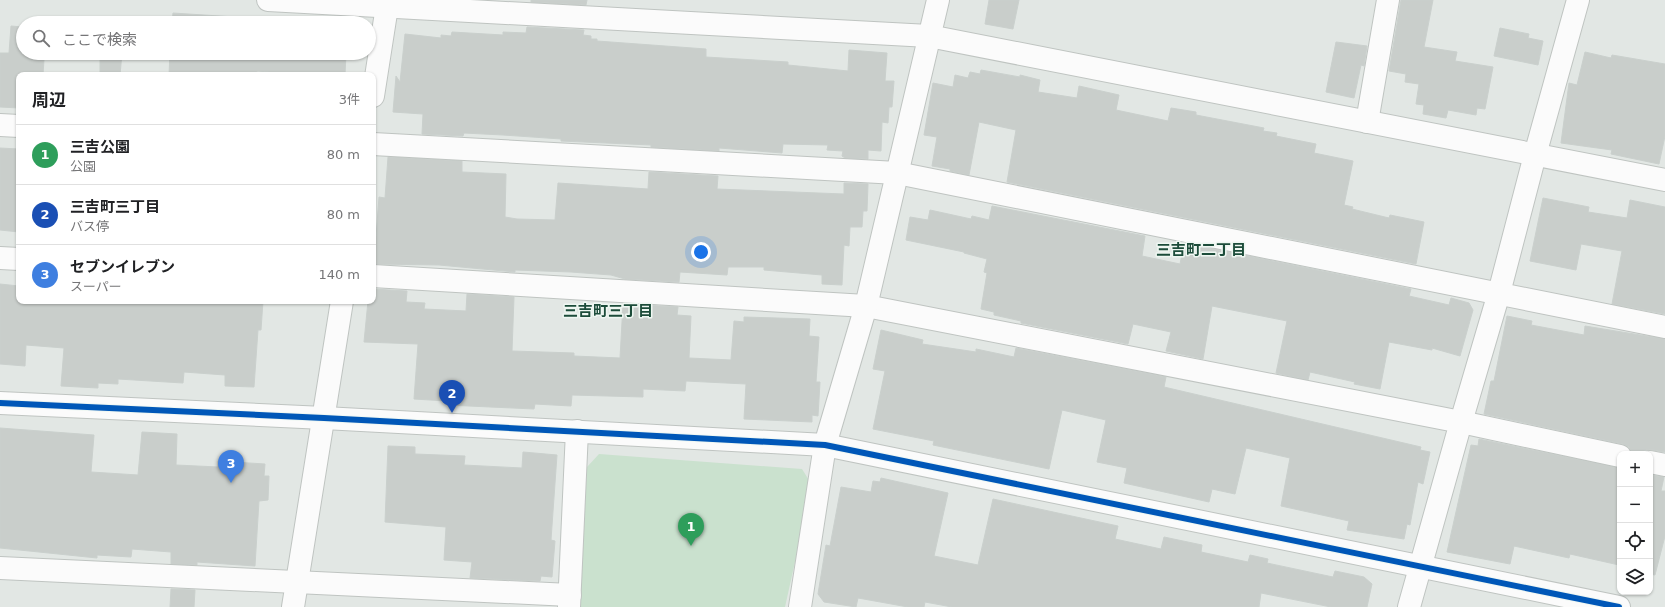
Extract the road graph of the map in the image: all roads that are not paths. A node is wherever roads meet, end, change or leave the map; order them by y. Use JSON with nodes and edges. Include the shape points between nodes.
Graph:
{"nodes":[{"id":1,"x":268,"y":0,"type":"edge"},
{"id":2,"x":938,"y":0,"type":"edge"},
{"id":3,"x":1388,"y":0,"type":"edge"},
{"id":4,"x":1578,"y":0,"type":"edge"},
{"id":5,"x":388,"y":4,"type":"edge"},
{"id":6,"x":929,"y":36,"type":"junction"},
{"id":7,"x":376,"y":78,"type":"edge"},
{"id":8,"x":1367,"y":122,"type":"junction"},
{"id":9,"x":0,"y":125,"type":"edge"},
{"id":10,"x":16,"y":126,"type":"edge"},
{"id":11,"x":376,"y":144,"type":"edge"},
{"id":12,"x":1535,"y":155,"type":"junction"},
{"id":13,"x":897,"y":173,"type":"junction"},
{"id":14,"x":1665,"y":180,"type":"edge"},
{"id":15,"x":0,"y":258,"type":"edge"},
{"id":16,"x":16,"y":259,"type":"edge"},
{"id":17,"x":376,"y":276,"type":"edge"},
{"id":18,"x":1499,"y":294,"type":"junction"},
{"id":19,"x":342,"y":304,"type":"edge"},
{"id":20,"x":866,"y":306,"type":"junction"},
{"id":21,"x":1665,"y":327,"type":"edge"},
{"id":22,"x":0,"y":403,"type":"edge"},
{"id":23,"x":324,"y":418,"type":"junction"},
{"id":24,"x":1461,"y":422,"type":"junction"},
{"id":25,"x":577,"y":431,"type":"junction"},
{"id":26,"x":825,"y":445,"type":"junction"},
{"id":27,"x":1617,"y":455,"type":"edge"},
{"id":28,"x":1653,"y":463,"type":"edge"},
{"id":29,"x":1665,"y":465,"type":"edge"},
{"id":30,"x":1420,"y":566,"type":"junction"},
{"id":31,"x":0,"y":568,"type":"edge"},
{"id":32,"x":297,"y":581,"type":"junction"},
{"id":33,"x":570,"y":601,"type":"edge"},
{"id":34,"x":293,"y":607,"type":"edge"},
{"id":35,"x":800,"y":607,"type":"edge"},
{"id":36,"x":1409,"y":607,"type":"edge"},
{"id":37,"x":1619,"y":607,"type":"edge"}],
"edges":[{"from":1,"to":5,"type":"street"},
{"from":2,"to":6,"type":"street"},
{"from":3,"to":8,"type":"street"},
{"from":4,"to":12,"type":"street"},
{"from":5,"to":6,"type":"street"},
{"from":5,"to":7,"type":"street"},
{"from":6,"to":8,"type":"street"},
{"from":6,"to":13,"type":"street"},
{"from":8,"to":12,"type":"street"},
{"from":9,"to":10,"type":"street"},
{"from":11,"to":13,"type":"street"},
{"from":12,"to":14,"type":"street"},
{"from":12,"to":18,"type":"street"},
{"from":13,"to":18,"type":"street"},
{"from":13,"to":20,"type":"street"},
{"from":15,"to":16,"type":"street"},
{"from":17,"to":20,"type":"street"},
{"from":18,"to":21,"type":"street"},
{"from":18,"to":24,"type":"street"},
{"from":19,"to":23,"type":"street"},
{"from":20,"to":24,"type":"street"},
{"from":20,"to":26,"type":"street"},
{"from":22,"to":23,"type":"street"},
{"from":23,"to":25,"type":"street"},
{"from":23,"to":32,"type":"street"},
{"from":24,"to":27,"type":"street"},
{"from":24,"to":30,"type":"street"},
{"from":25,"to":26,"type":"street"},
{"from":25,"to":33,"type":"street"},
{"from":26,"to":30,"type":"street"},
{"from":26,"to":35,"type":"street"},
{"from":28,"to":29,"type":"street"},
{"from":30,"to":36,"type":"street"},
{"from":30,"to":37,"type":"street"},
{"from":31,"to":32,"type":"street"},
{"from":32,"to":33,"type":"street"},
{"from":32,"to":34,"type":"street"}]}
